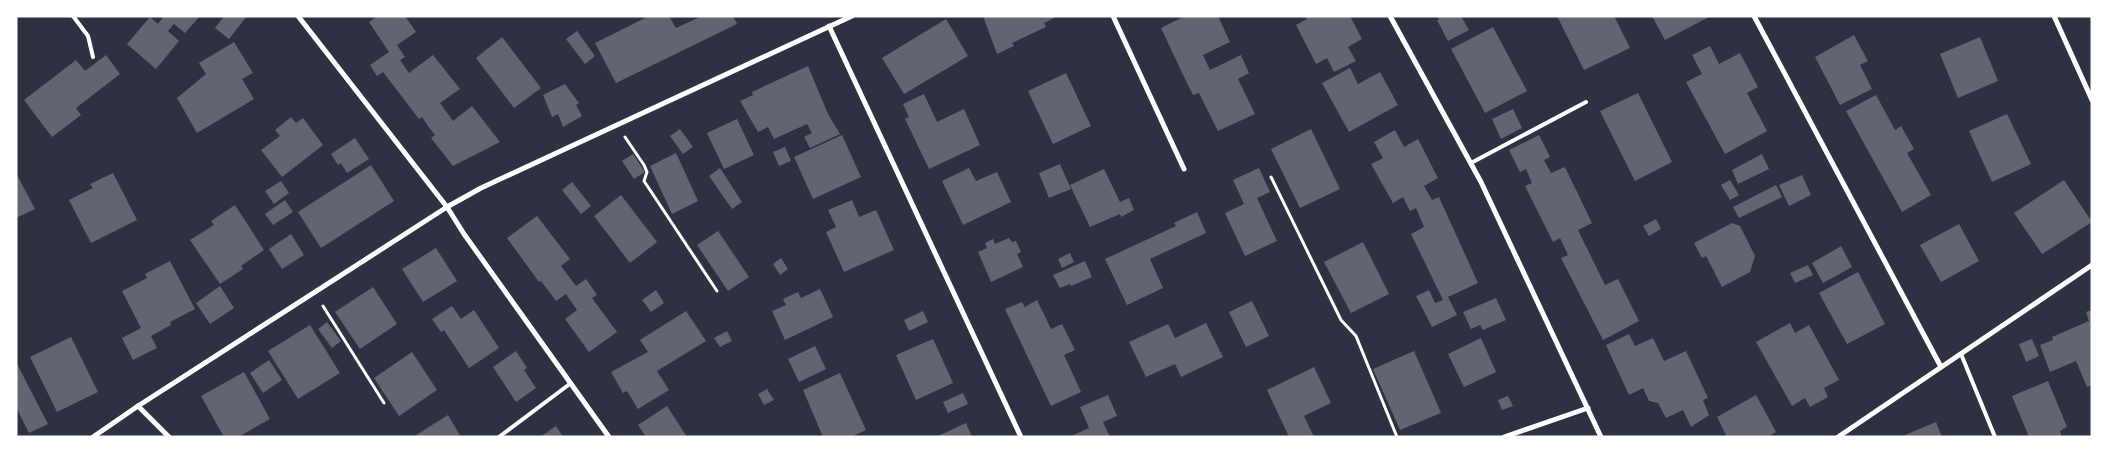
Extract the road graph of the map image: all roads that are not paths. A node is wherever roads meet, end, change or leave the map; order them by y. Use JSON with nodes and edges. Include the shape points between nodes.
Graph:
{"nodes":[{"id":1,"x":73,"y":16,"type":"edge"},
{"id":2,"x":298,"y":16,"type":"edge"},
{"id":3,"x":852,"y":16,"type":"edge"},
{"id":4,"x":1113,"y":16,"type":"edge"},
{"id":5,"x":1390,"y":16,"type":"edge"},
{"id":6,"x":1754,"y":16,"type":"edge"},
{"id":7,"x":2054,"y":16,"type":"edge"},
{"id":8,"x":829,"y":26,"type":"junction"},
{"id":9,"x":92,"y":57,"type":"dead end"},
{"id":10,"x":2092,"y":100,"type":"edge"},
{"id":11,"x":1586,"y":102,"type":"dead end"},
{"id":12,"x":1471,"y":163,"type":"junction"},
{"id":13,"x":1184,"y":168,"type":"dead end"},
{"id":14,"x":447,"y":207,"type":"junction"},
{"id":15,"x":2092,"y":265,"type":"edge"},
{"id":16,"x":1961,"y":354,"type":"junction"},
{"id":17,"x":1940,"y":367,"type":"junction"},
{"id":18,"x":571,"y":383,"type":"junction"},
{"id":19,"x":138,"y":406,"type":"junction"},
{"id":20,"x":1588,"y":408,"type":"junction"},
{"id":21,"x":93,"y":437,"type":"edge"},
{"id":22,"x":169,"y":437,"type":"edge"},
{"id":23,"x":499,"y":437,"type":"edge"},
{"id":24,"x":609,"y":437,"type":"edge"},
{"id":25,"x":1021,"y":437,"type":"edge"},
{"id":26,"x":1504,"y":437,"type":"edge"},
{"id":27,"x":1601,"y":437,"type":"edge"},
{"id":28,"x":1838,"y":437,"type":"edge"},
{"id":29,"x":1995,"y":437,"type":"edge"}],
"edges":[{"from":1,"to":9,"type":"lane","via":[[88,36]]},
{"from":2,"to":14,"type":"street"},
{"from":3,"to":8,"type":"street"},
{"from":4,"to":13,"type":"street"},
{"from":5,"to":12,"type":"street"},
{"from":6,"to":17,"type":"street"},
{"from":7,"to":10,"type":"street"},
{"from":8,"to":14,"type":"street","via":[[481,188]]},
{"from":8,"to":25,"type":"street"},
{"from":11,"to":12,"type":"lane"},
{"from":12,"to":20,"type":"street"},
{"from":14,"to":18,"type":"street"},
{"from":14,"to":19,"type":"street"},
{"from":15,"to":16,"type":"street"},
{"from":16,"to":17,"type":"street"},
{"from":16,"to":29,"type":"lane"},
{"from":17,"to":28,"type":"street"},
{"from":18,"to":23,"type":"lane"},
{"from":18,"to":24,"type":"street"},
{"from":19,"to":21,"type":"street"},
{"from":19,"to":22,"type":"street"},
{"from":20,"to":26,"type":"street"},
{"from":20,"to":27,"type":"street"}]}
